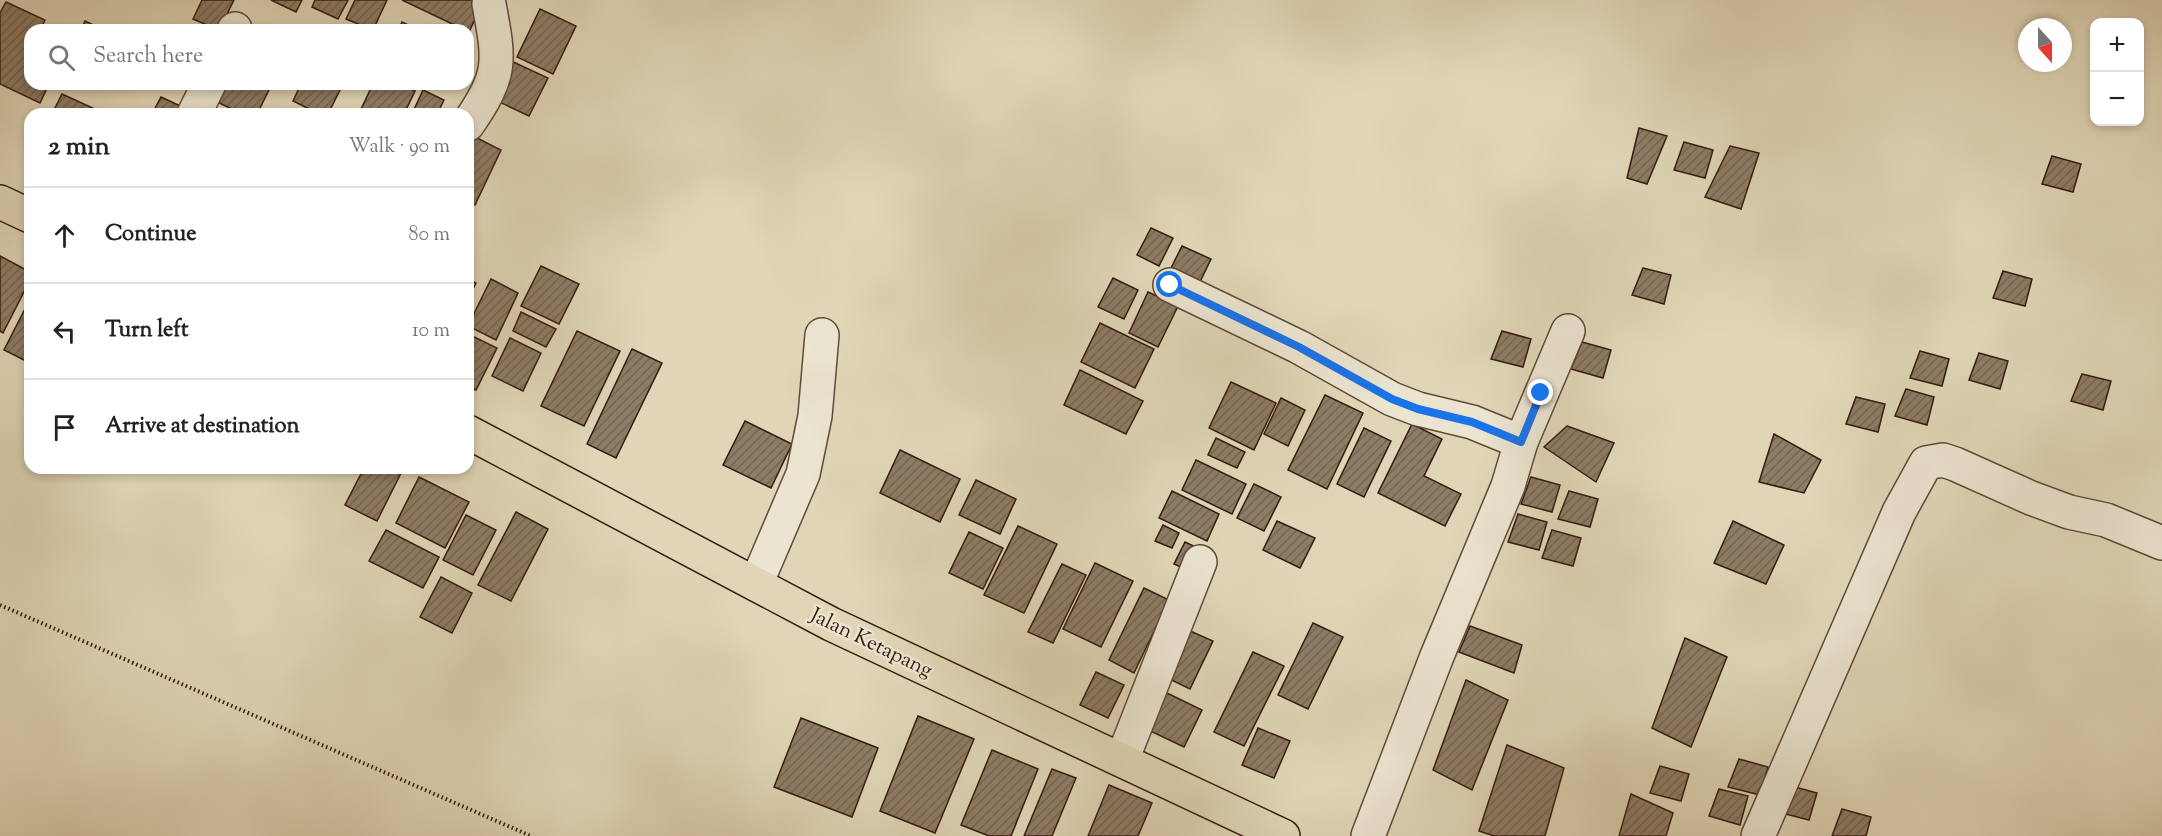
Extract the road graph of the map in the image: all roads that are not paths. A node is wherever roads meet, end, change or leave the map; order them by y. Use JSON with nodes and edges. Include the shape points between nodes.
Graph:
{"nodes":[{"id":1,"x":489,"y":4,"type":"dead end"},
{"id":2,"x":205,"y":90,"type":"edge"},
{"id":3,"x":197,"y":108,"type":"edge"},
{"id":4,"x":474,"y":115,"type":"edge"},
{"id":5,"x":0,"y":202,"type":"edge"},
{"id":6,"x":24,"y":213,"type":"edge"},
{"id":7,"x":1170,"y":285,"type":"dead end"},
{"id":8,"x":1568,"y":331,"type":"dead end"},
{"id":9,"x":822,"y":335,"type":"dead end"},
{"id":10,"x":474,"y":435,"type":"edge"},
{"id":11,"x":1521,"y":442,"type":"junction"},
{"id":12,"x":2162,"y":543,"type":"edge"},
{"id":13,"x":1200,"y":562,"type":"dead end"},
{"id":14,"x":756,"y":584,"type":"junction"},
{"id":15,"x":1122,"y":760,"type":"junction"},
{"id":16,"x":1283,"y":836,"type":"edge"},
{"id":17,"x":1368,"y":836,"type":"edge"},
{"id":18,"x":1758,"y":836,"type":"edge"}],
"edges":[{"from":1,"to":4,"type":"street","via":[[497,69],[487,96]]},
{"from":2,"to":3,"type":"street"},
{"from":5,"to":6,"type":"main road"},
{"from":7,"to":11,"type":"street","via":[[1299,347],[1392,399],[1472,422]]},
{"from":8,"to":11,"type":"street"},
{"from":9,"to":14,"type":"street","via":[[815,416],[803,474]]},
{"from":10,"to":14,"type":"main road","name":"Jalan Ketapang"},
{"from":11,"to":17,"type":"street","via":[[1508,486]]},
{"from":12,"to":18,"type":"street","via":[[2106,520],[2031,498],[1955,464],[1943,460],[1926,463],[1899,512]]},
{"from":13,"to":15,"type":"street"},
{"from":14,"to":15,"type":"main road","name":"Jalan Ketapang","via":[[831,624]]},
{"from":15,"to":16,"type":"main road","name":"Jalan Ketapang"}]}
